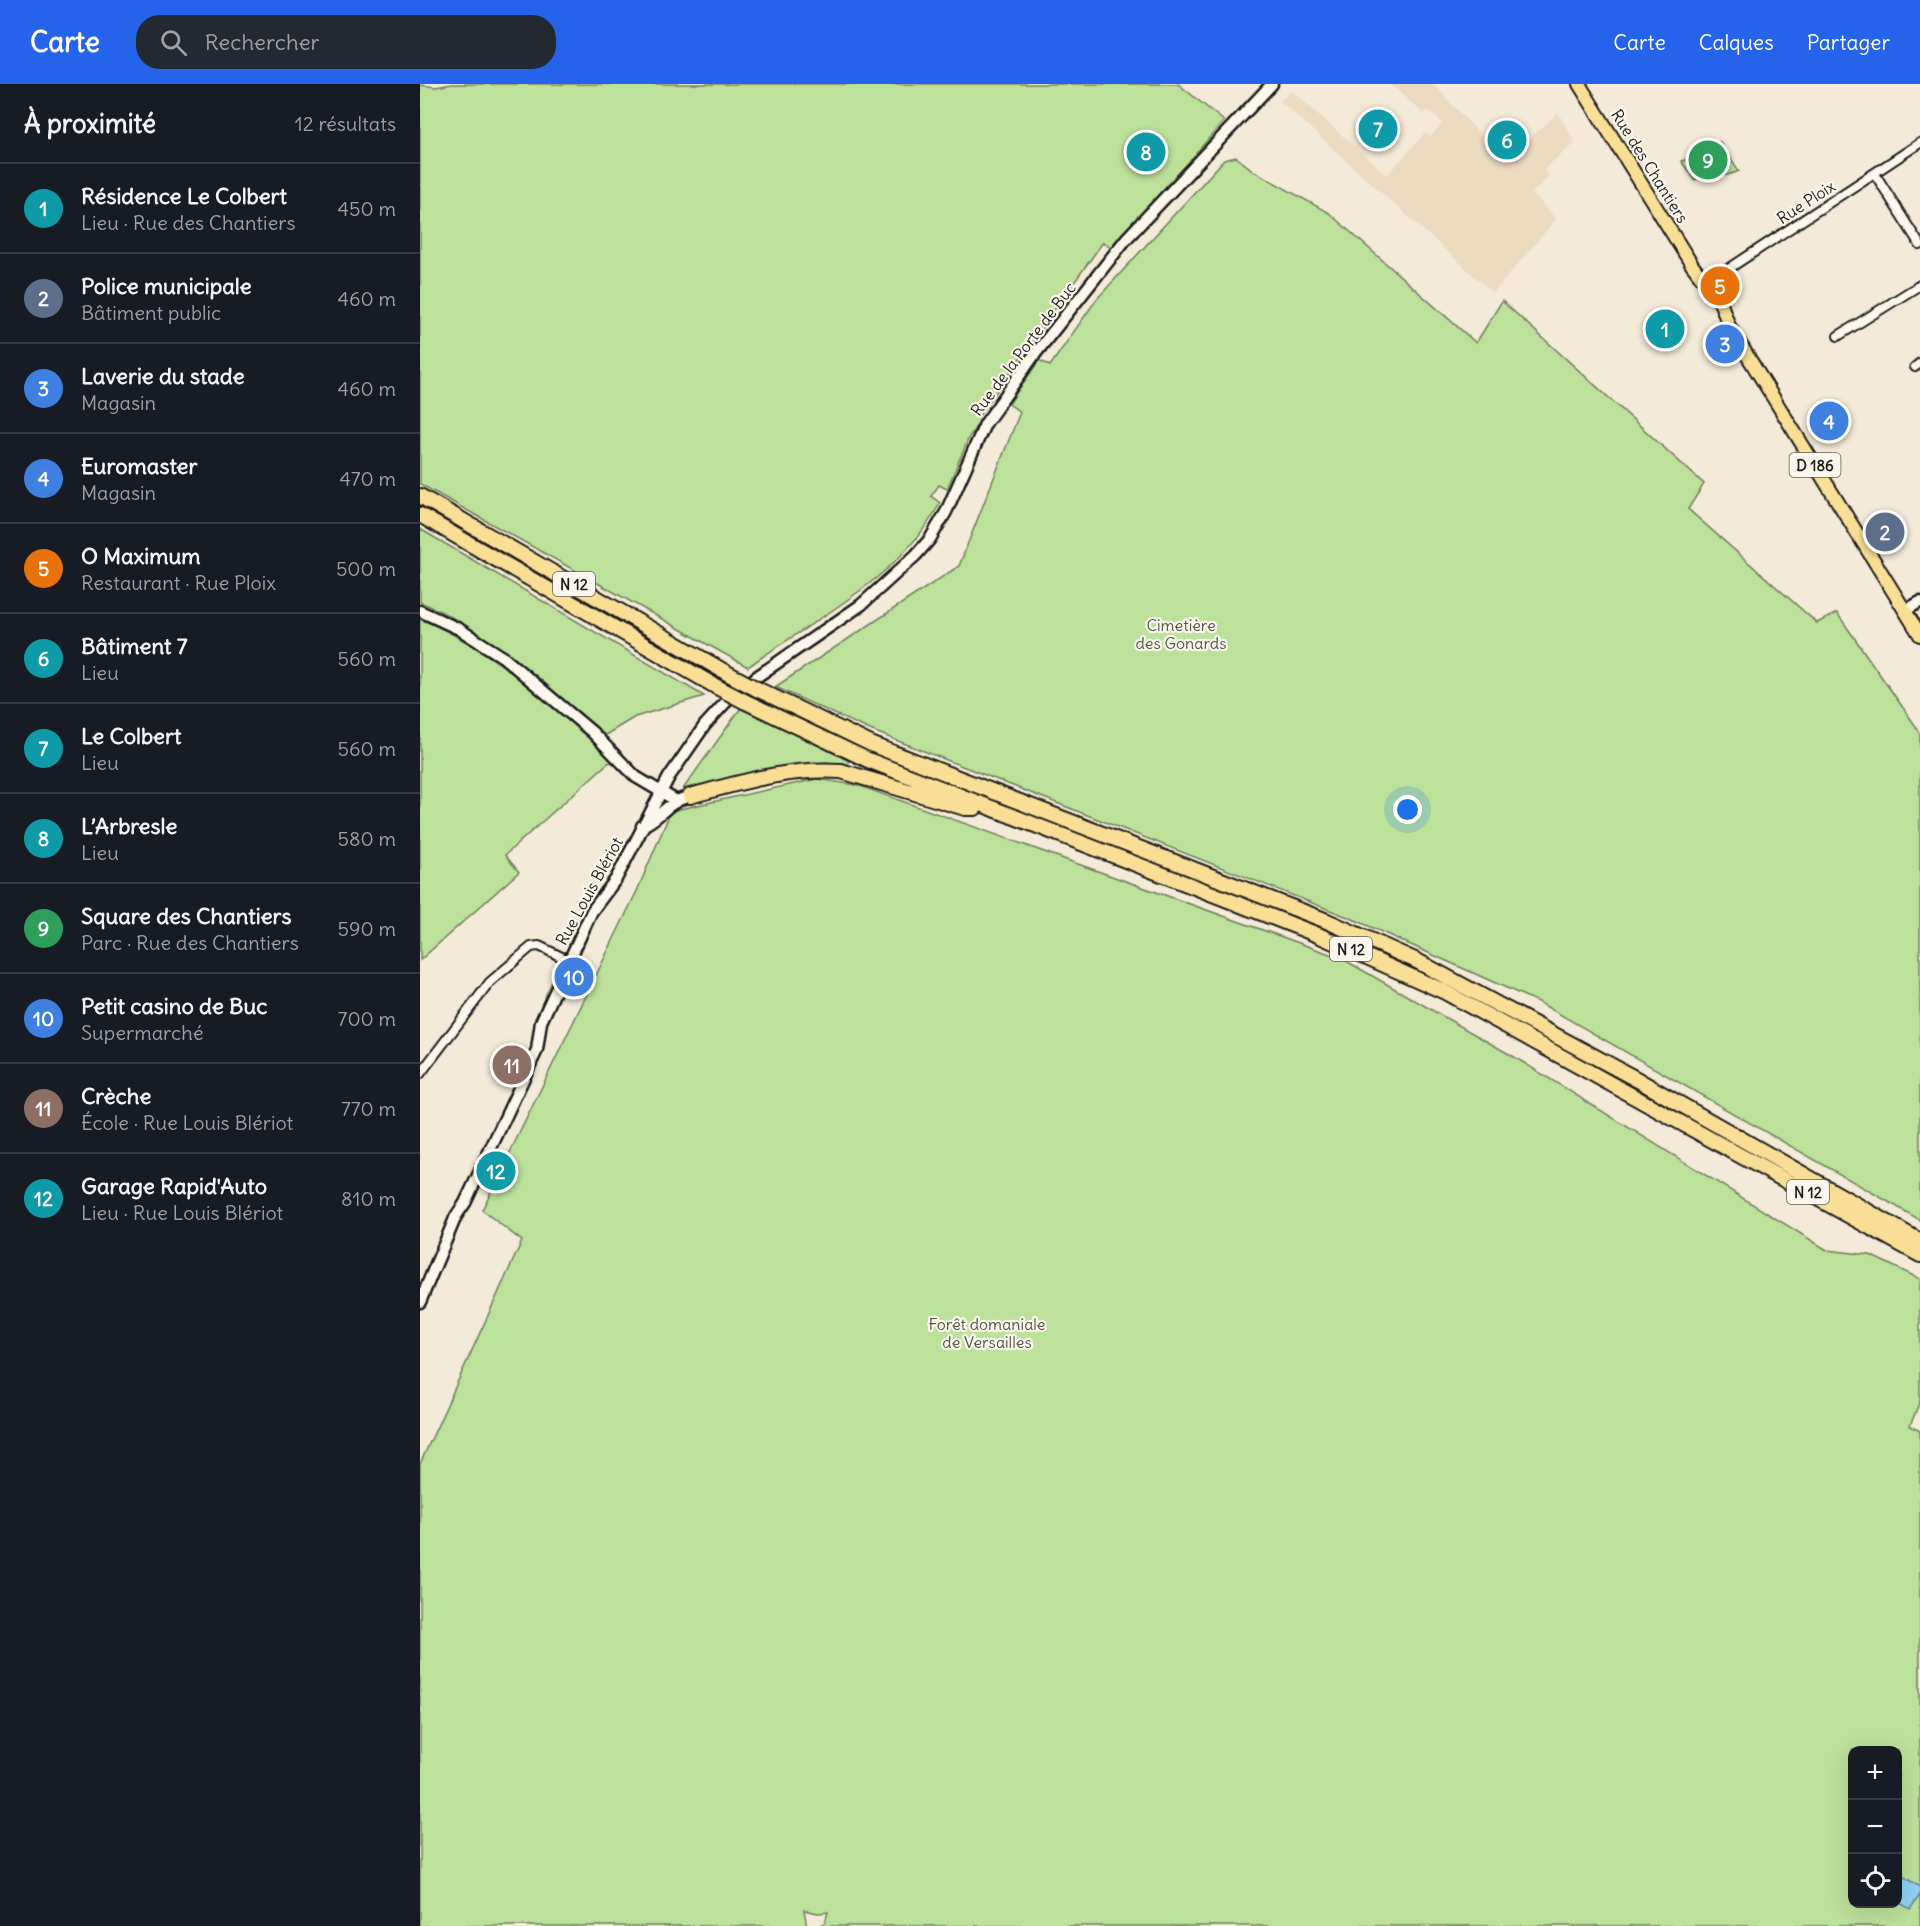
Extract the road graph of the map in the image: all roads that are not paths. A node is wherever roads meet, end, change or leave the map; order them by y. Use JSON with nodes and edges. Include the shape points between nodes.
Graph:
{"nodes":[{"id":1,"x":1272,"y":84,"type":"edge"},
{"id":2,"x":1579,"y":84,"type":"edge"},
{"id":3,"x":1920,"y":143,"type":"edge"},
{"id":4,"x":1875,"y":174,"type":"junction"},
{"id":5,"x":1920,"y":245,"type":"edge"},
{"id":6,"x":1692,"y":265,"type":"junction"},
{"id":7,"x":1707,"y":283,"type":"junction"},
{"id":8,"x":1920,"y":285,"type":"edge"},
{"id":9,"x":1726,"y":320,"type":"junction"},
{"id":10,"x":1838,"y":336,"type":"dead end"},
{"id":11,"x":420,"y":496,"type":"edge"},
{"id":12,"x":420,"y":515,"type":"edge"},
{"id":13,"x":1920,"y":602,"type":"edge"},
{"id":14,"x":1906,"y":610,"type":"junction"},
{"id":15,"x":420,"y":611,"type":"edge"},
{"id":16,"x":1920,"y":635,"type":"edge"},
{"id":17,"x":756,"y":683,"type":"junction"},
{"id":18,"x":725,"y":703,"type":"dead end"},
{"id":19,"x":659,"y":793,"type":"junction"},
{"id":20,"x":690,"y":796,"type":"joint"},
{"id":21,"x":675,"y":800,"type":"junction"},
{"id":22,"x":989,"y":808,"type":"junction"},
{"id":23,"x":641,"y":826,"type":"junction"},
{"id":24,"x":568,"y":960,"type":"junction"},
{"id":25,"x":420,"y":1074,"type":"edge"},
{"id":26,"x":1864,"y":1208,"type":"junction"},
{"id":27,"x":1920,"y":1231,"type":"edge"},
{"id":28,"x":1920,"y":1240,"type":"edge"},
{"id":29,"x":1920,"y":1255,"type":"edge"},
{"id":30,"x":420,"y":1302,"type":"edge"}],
"edges":[{"from":1,"to":17,"type":"main road","name":"Rue de la Porte de Buc","via":[[1126,239],[1032,358],[975,440],[946,512],[930,539],[861,605]]},
{"from":2,"to":6,"type":"main road","name":"Rue des Chantiers","number":"D 186"},
{"from":3,"to":4,"type":"street","name":"Rue Ploix"},
{"from":4,"to":5,"type":"street"},
{"from":4,"to":7,"type":"street","name":"Rue Ploix"},
{"from":6,"to":7,"type":"main road","name":"Rue des Chantiers","number":"D 186"},
{"from":6,"to":9,"type":"main road","name":"Rue des Chantiers","number":"D 186","via":[[1714,308]]},
{"from":7,"to":9,"type":"main road","name":"Rue des Chantiers","number":"D 186"},
{"from":8,"to":10,"type":"street"},
{"from":9,"to":14,"type":"main road","name":"Rue des Chantiers","number":"D 186"},
{"from":11,"to":17,"type":"highway","number":"N 12","bridge":true,"via":[[727,673]]},
{"from":12,"to":22,"type":"highway","number":"N 12","bridge":true,"via":[[744,701],[868,760]]},
{"from":13,"to":14,"type":"main road"},
{"from":14,"to":16,"type":"main road","number":"D 186"},
{"from":15,"to":19,"type":"main road","via":[[459,629],[507,661],[592,732],[636,777]]},
{"from":17,"to":26,"type":"highway","number":"N 12","via":[[873,745],[1327,921],[1416,961]]},
{"from":18,"to":19,"type":"main road","via":[[698,734]]},
{"from":19,"to":21,"type":"main road"},
{"from":19,"to":23,"type":"main road","name":"Rue Louis Blériot"},
{"from":20,"to":21,"type":"main road"},
{"from":20,"to":22,"type":"highway","via":[[740,783],[822,770],[851,774],[965,808]]},
{"from":21,"to":23,"type":"main road","via":[[650,823]]},
{"from":22,"to":29,"type":"highway","number":"N 12","via":[[1318,935],[1443,991]]},
{"from":23,"to":24,"type":"main road","name":"Rue Louis Blériot","via":[[616,879],[592,911]]},
{"from":24,"to":25,"type":"street","via":[[539,946],[531,947],[490,982]]},
{"from":24,"to":30,"type":"main road","name":"Rue Louis Blériot","via":[[541,1022],[537,1050],[452,1225]]},
{"from":26,"to":27,"type":"highway","via":[[1882,1211]]},
{"from":26,"to":28,"type":"highway","number":"N 12"}]}
